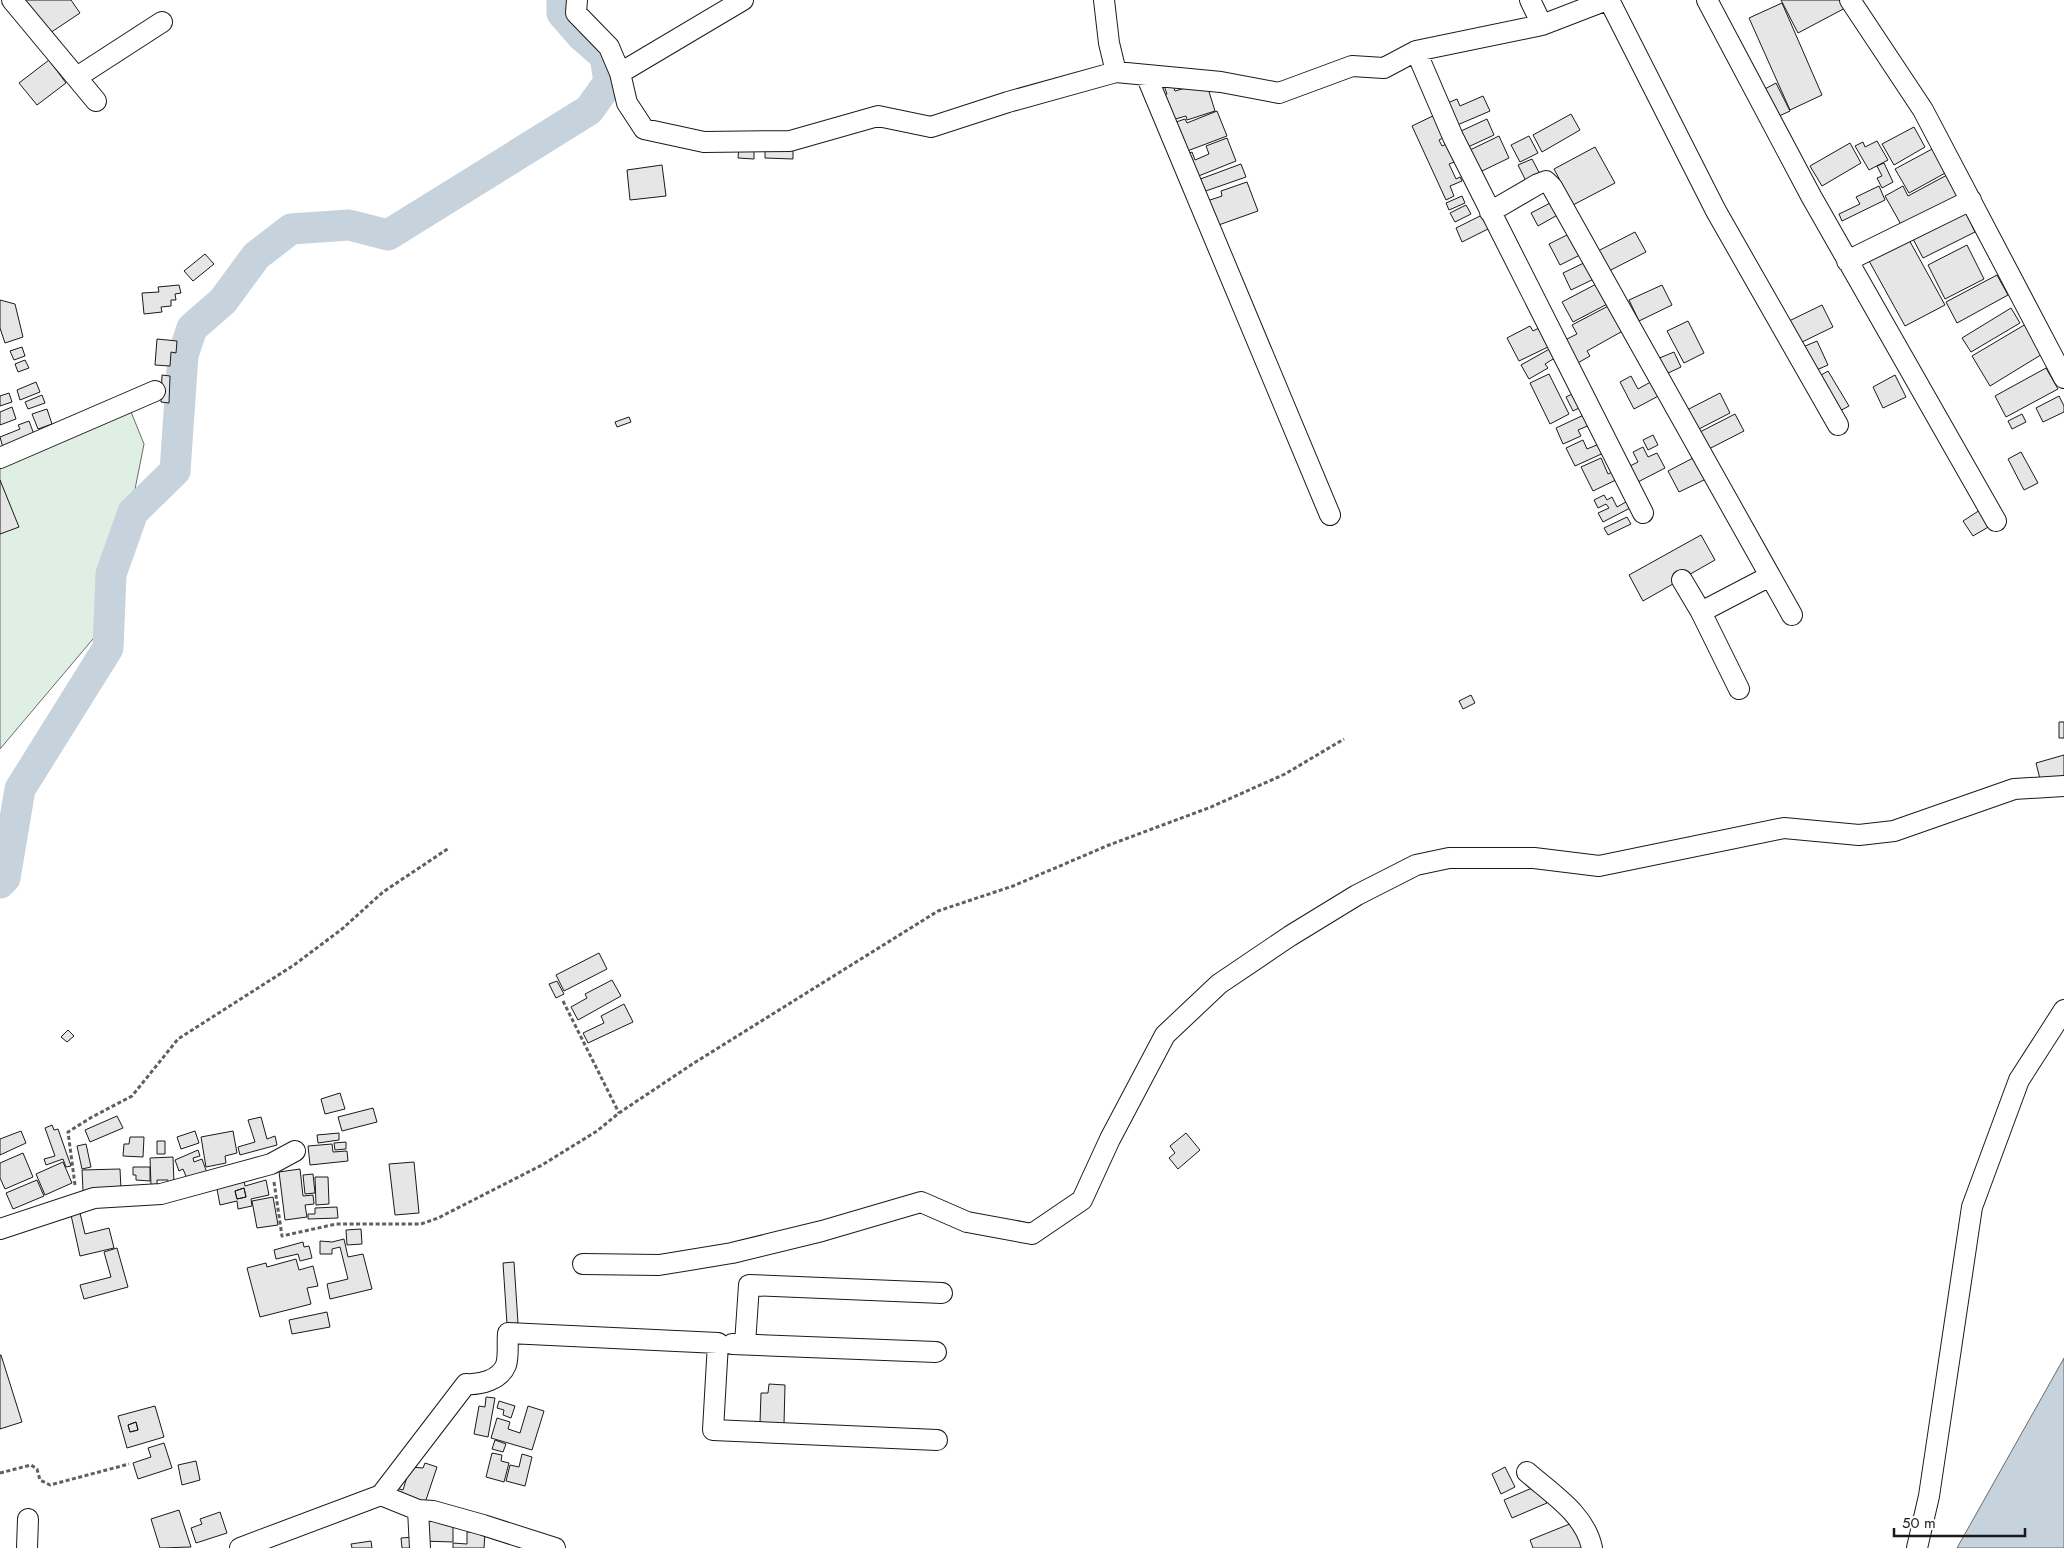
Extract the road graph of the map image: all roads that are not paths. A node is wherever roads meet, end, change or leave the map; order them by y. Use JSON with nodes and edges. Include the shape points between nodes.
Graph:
{"nodes":[{"id":1,"x":12,"y":0,"type":"edge"},
{"id":2,"x":577,"y":0,"type":"edge"},
{"id":3,"x":744,"y":0,"type":"edge"},
{"id":4,"x":1104,"y":0,"type":"edge"},
{"id":5,"x":1530,"y":0,"type":"edge"},
{"id":6,"x":1608,"y":0,"type":"edge"},
{"id":7,"x":1707,"y":0,"type":"edge"},
{"id":8,"x":1850,"y":0,"type":"edge"},
{"id":9,"x":162,"y":22,"type":"dead end"},
{"id":10,"x":1542,"y":25,"type":"junction"},
{"id":11,"x":1416,"y":51,"type":"junction"},
{"id":12,"x":1116,"y":72,"type":"junction"},
{"id":13,"x":620,"y":73,"type":"junction"},
{"id":14,"x":1146,"y":75,"type":"junction"},
{"id":15,"x":76,"y":77,"type":"junction"},
{"id":16,"x":96,"y":101,"type":"dead end"},
{"id":17,"x":1971,"y":200,"type":"junction"},
{"id":18,"x":1490,"y":212,"type":"junction"},
{"id":19,"x":1847,"y":261,"type":"junction"},
{"id":20,"x":2064,"y":378,"type":"edge"},
{"id":21,"x":154,"y":391,"type":"dead end"},
{"id":22,"x":1838,"y":425,"type":"dead end"},
{"id":23,"x":0,"y":458,"type":"edge"},
{"id":24,"x":1643,"y":513,"type":"dead end"},
{"id":25,"x":1330,"y":515,"type":"dead end"},
{"id":26,"x":1996,"y":521,"type":"dead end"},
{"id":27,"x":1770,"y":576,"type":"junction"},
{"id":28,"x":1682,"y":580,"type":"dead end"},
{"id":29,"x":1701,"y":612,"type":"junction"},
{"id":30,"x":1792,"y":615,"type":"dead end"},
{"id":31,"x":1739,"y":689,"type":"dead end"},
{"id":32,"x":2064,"y":786,"type":"edge"},
{"id":33,"x":2064,"y":1010,"type":"edge"},
{"id":34,"x":295,"y":1151,"type":"dead end"},
{"id":35,"x":0,"y":1229,"type":"edge"},
{"id":36,"x":583,"y":1264,"type":"dead end"},
{"id":37,"x":942,"y":1293,"type":"dead end"},
{"id":38,"x":718,"y":1343,"type":"junction"},
{"id":39,"x":746,"y":1344,"type":"junction"},
{"id":40,"x":936,"y":1352,"type":"dead end"},
{"id":41,"x":937,"y":1440,"type":"dead end"},
{"id":42,"x":1527,"y":1472,"type":"dead end"},
{"id":43,"x":381,"y":1495,"type":"junction"},
{"id":44,"x":418,"y":1510,"type":"junction"},
{"id":45,"x":28,"y":1519,"type":"dead end"},
{"id":46,"x":286,"y":1540,"type":"edge"},
{"id":47,"x":27,"y":1548,"type":"edge"},
{"id":48,"x":240,"y":1548,"type":"edge"},
{"id":49,"x":420,"y":1548,"type":"edge"},
{"id":50,"x":554,"y":1548,"type":"edge"},
{"id":51,"x":1592,"y":1548,"type":"edge"},
{"id":52,"x":1917,"y":1548,"type":"edge"}],
"edges":[{"from":1,"to":15,"type":"street"},
{"from":2,"to":13,"type":"street","via":[[576,13],[609,47]]},
{"from":3,"to":13,"type":"street"},
{"from":4,"to":12,"type":"street"},
{"from":5,"to":10,"type":"street"},
{"from":6,"to":10,"type":"street"},
{"from":6,"to":22,"type":"street","via":[[1716,211]]},
{"from":7,"to":19,"type":"street"},
{"from":8,"to":17,"type":"street","via":[[1923,110]]},
{"from":9,"to":15,"type":"street"},
{"from":10,"to":11,"type":"street"},
{"from":11,"to":14,"type":"street","via":[[1384,68],[1352,66],[1279,93],[1221,82]]},
{"from":11,"to":18,"type":"street"},
{"from":12,"to":13,"type":"street","via":[[932,127],[878,116],[790,141],[723,142],[704,142],[644,130],[627,103]]},
{"from":12,"to":14,"type":"street"},
{"from":14,"to":25,"type":"street"},
{"from":15,"to":16,"type":"street"},
{"from":17,"to":19,"type":"street"},
{"from":17,"to":20,"type":"street"},
{"from":18,"to":24,"type":"street"},
{"from":18,"to":27,"type":"street","via":[[1538,184],[1546,181],[1552,187]]},
{"from":19,"to":26,"type":"street"},
{"from":21,"to":23,"type":"street"},
{"from":27,"to":29,"type":"street"},
{"from":27,"to":30,"type":"street"},
{"from":28,"to":29,"type":"street"},
{"from":29,"to":31,"type":"street"},
{"from":32,"to":36,"type":"street","via":[[2014,789],[1894,831],[1859,835],[1784,828],[1599,866],[1534,858],[1449,858],[1416,865],[1357,895],[1219,984],[1165,1035],[1082,1200],[1032,1234],[967,1222],[921,1202],[732,1253],[659,1265]]},
{"from":33,"to":52,"type":"street","via":[[2019,1080],[1972,1207],[1929,1496]]},
{"from":34,"to":35,"type":"street","via":[[271,1164],[161,1194],[94,1198]]},
{"from":37,"to":39,"type":"street","via":[[749,1285]]},
{"from":38,"to":39,"type":"street"},
{"from":38,"to":41,"type":"street","via":[[713,1430]]},
{"from":38,"to":43,"type":"street","via":[[508,1333],[506,1365],[488,1382],[466,1384]]},
{"from":39,"to":40,"type":"street"},
{"from":42,"to":51,"type":"street","via":[[1583,1524]]},
{"from":43,"to":44,"type":"street"},
{"from":43,"to":46,"type":"street"},
{"from":44,"to":49,"type":"street"},
{"from":44,"to":50,"type":"street","via":[[483,1524]]},
{"from":45,"to":47,"type":"street"},
{"from":46,"to":48,"type":"street"}]}
